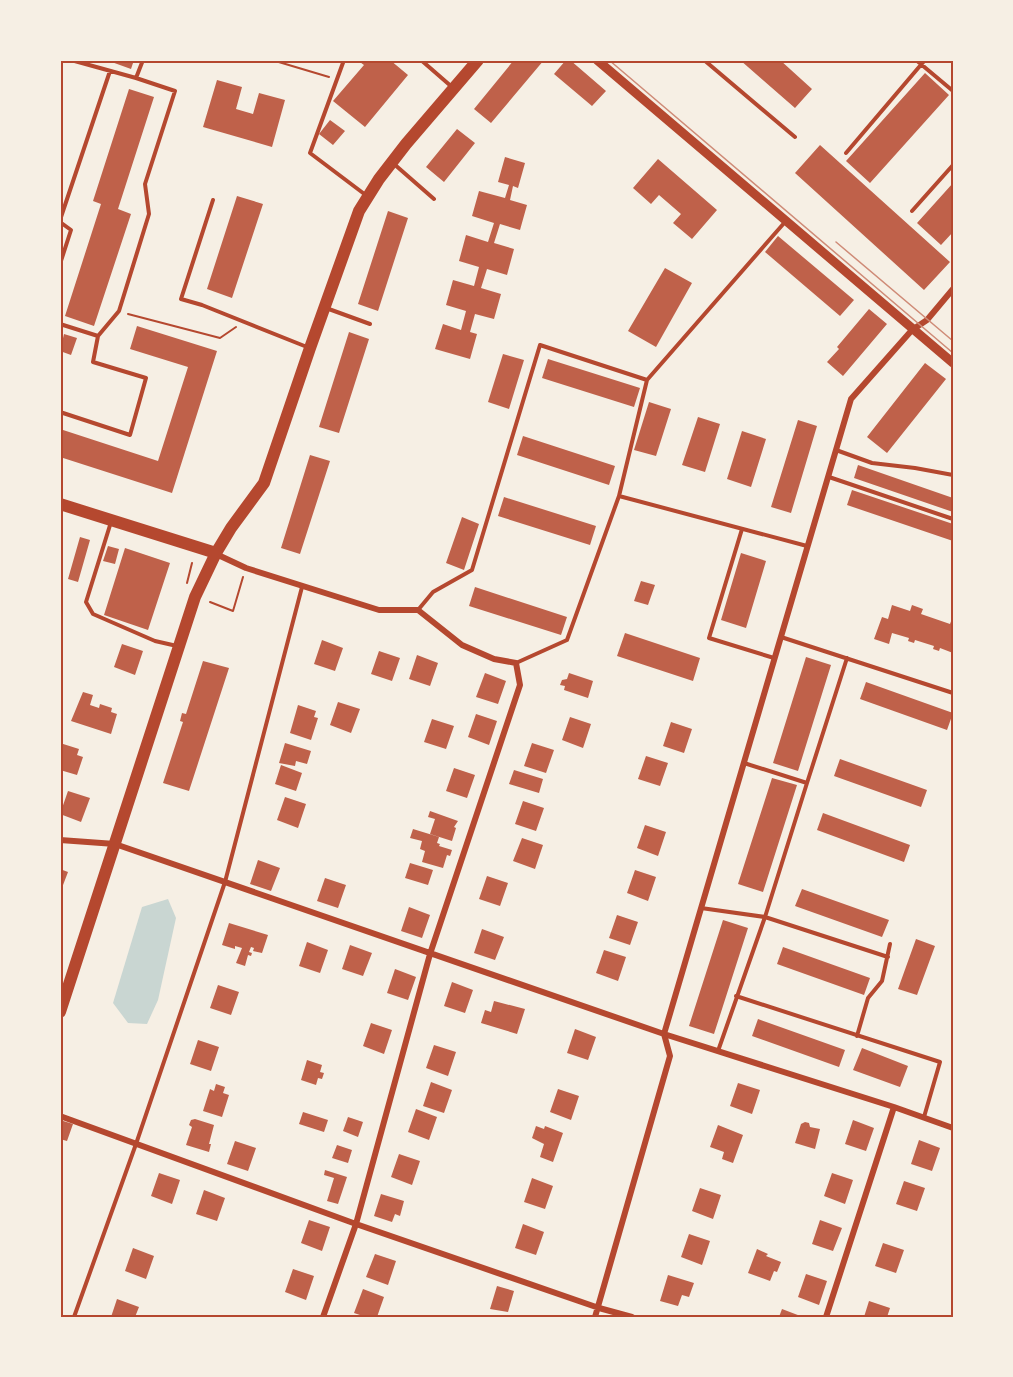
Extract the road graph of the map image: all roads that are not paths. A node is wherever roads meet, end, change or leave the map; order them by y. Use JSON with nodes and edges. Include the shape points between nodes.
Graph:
{"nodes":[{"id":1,"x":71,"y":60,"type":"edge"},
{"id":2,"x":143,"y":60,"type":"edge"},
{"id":3,"x":344,"y":60,"type":"edge"},
{"id":4,"x":421,"y":60,"type":"edge"},
{"id":5,"x":478,"y":60,"type":"edge"},
{"id":6,"x":597,"y":60,"type":"edge"},
{"id":7,"x":705,"y":60,"type":"edge"},
{"id":8,"x":916,"y":60,"type":"edge"},
{"id":9,"x":925,"y":60,"type":"edge"},
{"id":10,"x":921,"y":65,"type":"junction"},
{"id":11,"x":110,"y":71,"type":"junction"},
{"id":12,"x":136,"y":78,"type":"junction"},
{"id":13,"x":454,"y":89,"type":"junction"},
{"id":14,"x":953,"y":91,"type":"edge"},
{"id":15,"x":795,"y":137,"type":"dead end"},
{"id":16,"x":846,"y":153,"type":"dead end"},
{"id":17,"x":392,"y":162,"type":"junction"},
{"id":18,"x":953,"y":165,"type":"edge"},
{"id":19,"x":368,"y":197,"type":"junction"},
{"id":20,"x":213,"y":200,"type":"dead end"},
{"id":21,"x":434,"y":200,"type":"dead end"},
{"id":22,"x":912,"y":211,"type":"dead end"},
{"id":23,"x":60,"y":221,"type":"edge"},
{"id":24,"x":785,"y":221,"type":"junction"},
{"id":25,"x":60,"y":264,"type":"edge"},
{"id":26,"x":953,"y":289,"type":"edge"},
{"id":27,"x":324,"y":307,"type":"junction"},
{"id":28,"x":60,"y":324,"type":"edge"},
{"id":29,"x":370,"y":324,"type":"dead end"},
{"id":30,"x":912,"y":330,"type":"junction"},
{"id":31,"x":99,"y":336,"type":"junction"},
{"id":32,"x":310,"y":348,"type":"junction"},
{"id":33,"x":953,"y":363,"type":"edge"},
{"id":34,"x":647,"y":380,"type":"junction"},
{"id":35,"x":60,"y":412,"type":"edge"},
{"id":36,"x":836,"y":450,"type":"junction"},
{"id":37,"x":953,"y":475,"type":"edge"},
{"id":38,"x":828,"y":476,"type":"junction"},
{"id":39,"x":619,"y":496,"type":"junction"},
{"id":40,"x":60,"y":504,"type":"edge"},
{"id":41,"x":953,"y":519,"type":"edge"},
{"id":42,"x":112,"y":520,"type":"junction"},
{"id":43,"x":742,"y":529,"type":"junction"},
{"id":44,"x":807,"y":546,"type":"junction"},
{"id":45,"x":216,"y":553,"type":"junction"},
{"id":46,"x":302,"y":587,"type":"junction"},
{"id":47,"x":418,"y":610,"type":"junction"},
{"id":48,"x":781,"y":637,"type":"junction"},
{"id":49,"x":178,"y":646,"type":"junction"},
{"id":50,"x":774,"y":658,"type":"junction"},
{"id":51,"x":847,"y":658,"type":"junction"},
{"id":52,"x":516,"y":663,"type":"junction"},
{"id":53,"x":953,"y":693,"type":"edge"},
{"id":54,"x":744,"y":762,"type":"junction"},
{"id":55,"x":807,"y":783,"type":"junction"},
{"id":56,"x":60,"y":840,"type":"edge"},
{"id":57,"x":115,"y":844,"type":"junction"},
{"id":58,"x":225,"y":882,"type":"junction"},
{"id":59,"x":702,"y":908,"type":"junction"},
{"id":60,"x":765,"y":917,"type":"junction"},
{"id":61,"x":890,"y":944,"type":"dead end"},
{"id":62,"x":430,"y":954,"type":"junction"},
{"id":63,"x":888,"y":957,"type":"junction"},
{"id":64,"x":736,"y":996,"type":"junction"},
{"id":65,"x":60,"y":1012,"type":"edge"},
{"id":66,"x":664,"y":1034,"type":"junction"},
{"id":67,"x":857,"y":1035,"type":"junction"},
{"id":68,"x":718,"y":1051,"type":"junction"},
{"id":69,"x":894,"y":1107,"type":"junction"},
{"id":70,"x":60,"y":1116,"type":"edge"},
{"id":71,"x":923,"y":1117,"type":"junction"},
{"id":72,"x":953,"y":1128,"type":"edge"},
{"id":73,"x":136,"y":1144,"type":"junction"},
{"id":74,"x":356,"y":1224,"type":"junction"},
{"id":75,"x":599,"y":1308,"type":"junction"},
{"id":76,"x":74,"y":1317,"type":"edge"},
{"id":77,"x":323,"y":1317,"type":"edge"},
{"id":78,"x":595,"y":1317,"type":"edge"},
{"id":79,"x":632,"y":1317,"type":"edge"},
{"id":80,"x":826,"y":1317,"type":"edge"}],
"edges":[{"from":1,"to":11,"type":"lane"},
{"from":2,"to":12,"type":"lane"},
{"from":3,"to":19,"type":"lane","via":[[309,153]]},
{"from":4,"to":13,"type":"lane"},
{"from":5,"to":13,"type":"main road"},
{"from":6,"to":24,"type":"street"},
{"from":7,"to":15,"type":"lane"},
{"from":8,"to":10,"type":"lane"},
{"from":9,"to":10,"type":"lane"},
{"from":10,"to":14,"type":"lane"},
{"from":10,"to":16,"type":"lane"},
{"from":11,"to":12,"type":"lane"},
{"from":11,"to":23,"type":"lane"},
{"from":12,"to":31,"type":"lane","via":[[175,92],[145,184],[149,214],[119,311]]},
{"from":13,"to":17,"type":"main road"},
{"from":17,"to":19,"type":"main road"},
{"from":17,"to":21,"type":"lane"},
{"from":18,"to":22,"type":"lane"},
{"from":19,"to":27,"type":"main road","via":[[359,211]]},
{"from":20,"to":32,"type":"lane","via":[[181,299]]},
{"from":23,"to":25,"type":"lane","via":[[71,230]]},
{"from":24,"to":30,"type":"street"},
{"from":24,"to":34,"type":"lane"},
{"from":26,"to":30,"type":"street","via":[[927,320]]},
{"from":27,"to":29,"type":"lane"},
{"from":27,"to":32,"type":"main road"},
{"from":28,"to":31,"type":"lane"},
{"from":30,"to":33,"type":"street"},
{"from":30,"to":36,"type":"street","via":[[851,399]]},
{"from":31,"to":35,"type":"lane","via":[[93,362],[146,378],[130,435]]},
{"from":32,"to":45,"type":"main road","via":[[264,483]]},
{"from":34,"to":39,"type":"lane"},
{"from":34,"to":47,"type":"lane","via":[[540,345],[472,570],[434,592]]},
{"from":36,"to":37,"type":"lane","via":[[872,463]]},
{"from":36,"to":38,"type":"street"},
{"from":38,"to":41,"type":"lane"},
{"from":38,"to":44,"type":"street"},
{"from":39,"to":43,"type":"lane"},
{"from":39,"to":52,"type":"lane","via":[[567,640]]},
{"from":40,"to":42,"type":"main road"},
{"from":42,"to":45,"type":"main road"},
{"from":42,"to":49,"type":"lane","via":[[87,602],[93,614],[155,641]]},
{"from":43,"to":44,"type":"lane"},
{"from":43,"to":50,"type":"lane","via":[[709,638]]},
{"from":44,"to":48,"type":"street"},
{"from":45,"to":46,"type":"street"},
{"from":45,"to":49,"type":"main road"},
{"from":46,"to":47,"type":"street","via":[[379,610]]},
{"from":46,"to":58,"type":"lane"},
{"from":47,"to":52,"type":"street","via":[[462,645],[494,659]]},
{"from":48,"to":50,"type":"street"},
{"from":48,"to":51,"type":"lane"},
{"from":49,"to":57,"type":"main road"},
{"from":50,"to":54,"type":"street"},
{"from":51,"to":53,"type":"lane"},
{"from":51,"to":55,"type":"lane"},
{"from":52,"to":62,"type":"street","via":[[520,685]]},
{"from":54,"to":55,"type":"lane"},
{"from":54,"to":59,"type":"street"},
{"from":55,"to":60,"type":"lane"},
{"from":56,"to":57,"type":"street"},
{"from":57,"to":58,"type":"street"},
{"from":57,"to":65,"type":"main road"},
{"from":58,"to":62,"type":"street"},
{"from":58,"to":73,"type":"lane"},
{"from":59,"to":60,"type":"lane"},
{"from":59,"to":66,"type":"street"},
{"from":60,"to":63,"type":"lane"},
{"from":60,"to":64,"type":"lane"},
{"from":61,"to":63,"type":"lane"},
{"from":62,"to":66,"type":"street"},
{"from":62,"to":74,"type":"street"},
{"from":63,"to":67,"type":"lane","via":[[882,981],[868,998]]},
{"from":64,"to":67,"type":"lane"},
{"from":64,"to":68,"type":"lane"},
{"from":66,"to":68,"type":"street"},
{"from":66,"to":75,"type":"street","via":[[670,1056]]},
{"from":67,"to":71,"type":"lane","via":[[940,1062]]},
{"from":68,"to":69,"type":"street"},
{"from":69,"to":71,"type":"street"},
{"from":69,"to":80,"type":"street"},
{"from":70,"to":73,"type":"street"},
{"from":71,"to":72,"type":"street"},
{"from":73,"to":74,"type":"street"},
{"from":73,"to":76,"type":"lane"},
{"from":74,"to":75,"type":"street"},
{"from":74,"to":77,"type":"street"},
{"from":75,"to":78,"type":"street"},
{"from":75,"to":79,"type":"street"}]}
